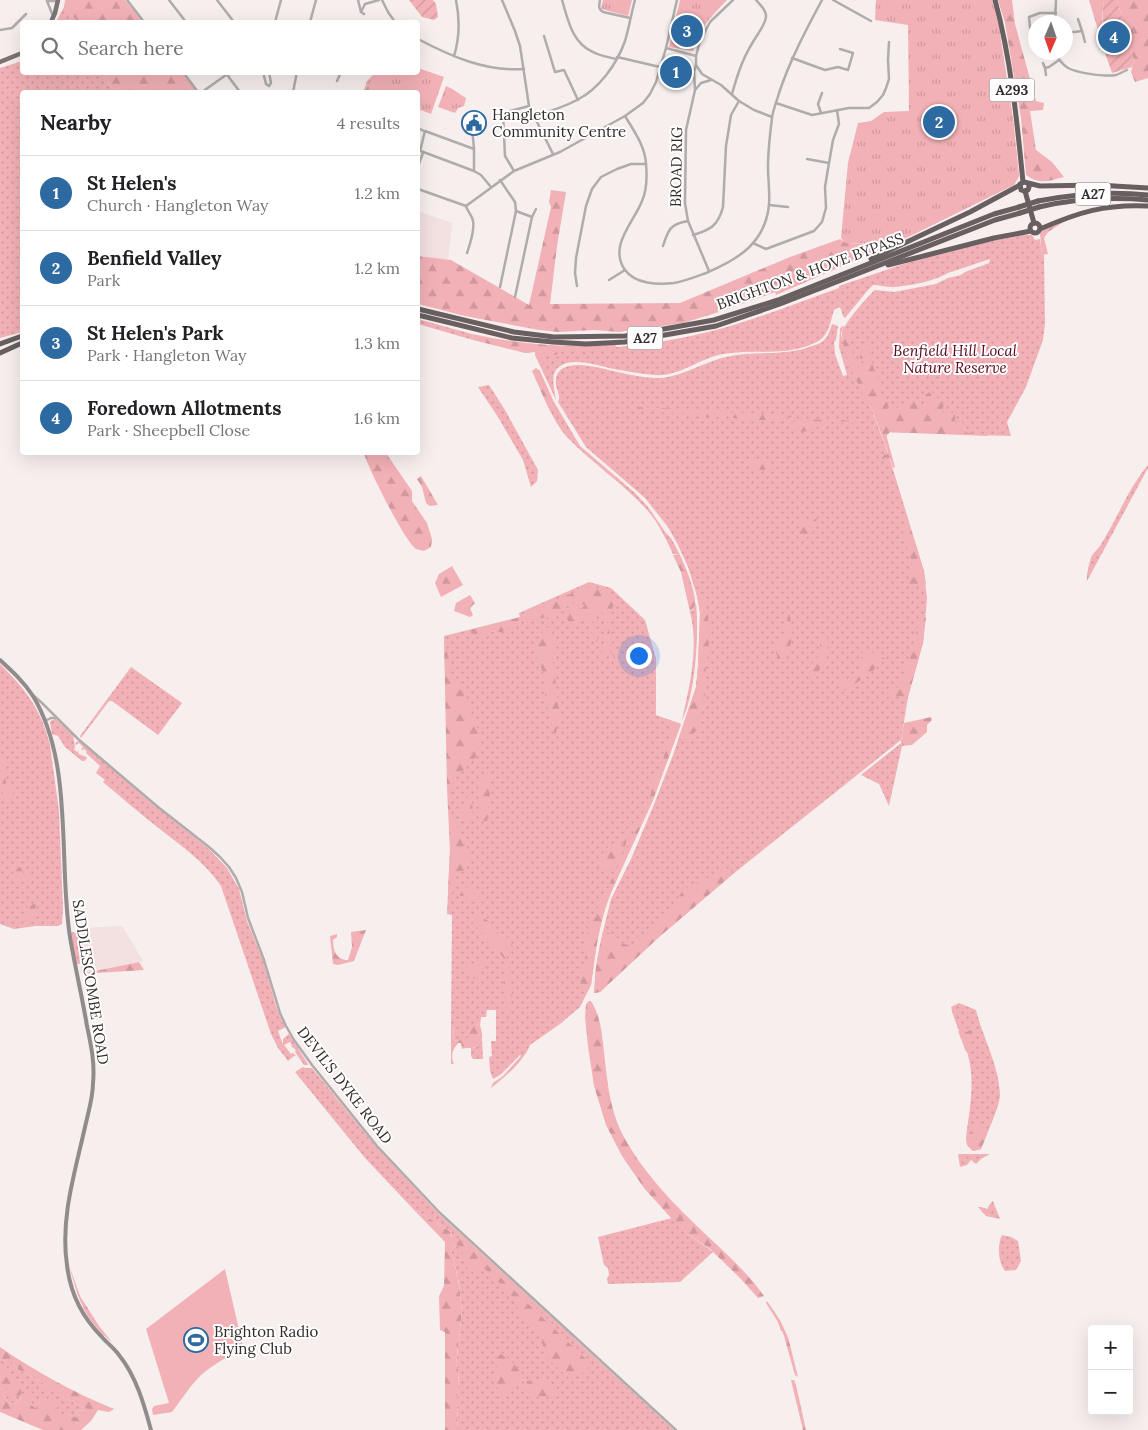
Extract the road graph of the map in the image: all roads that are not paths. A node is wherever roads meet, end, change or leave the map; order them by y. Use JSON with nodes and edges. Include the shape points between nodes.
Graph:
{"nodes":[{"id":1,"x":58,"y":0,"type":"edge"},
{"id":2,"x":127,"y":0,"type":"edge"},
{"id":3,"x":169,"y":0,"type":"edge"},
{"id":4,"x":217,"y":0,"type":"edge"},
{"id":5,"x":281,"y":0,"type":"edge"},
{"id":6,"x":316,"y":0,"type":"edge"},
{"id":7,"x":380,"y":0,"type":"edge"},
{"id":8,"x":456,"y":0,"type":"edge"},
{"id":9,"x":502,"y":0,"type":"edge"},
{"id":10,"x":562,"y":0,"type":"edge"},
{"id":11,"x":600,"y":0,"type":"edge"},
{"id":12,"x":635,"y":0,"type":"edge"},
{"id":13,"x":677,"y":0,"type":"edge"},
{"id":14,"x":733,"y":0,"type":"edge"},
{"id":15,"x":756,"y":0,"type":"edge"},
{"id":16,"x":822,"y":0,"type":"edge"},
{"id":17,"x":833,"y":0,"type":"edge"},
{"id":18,"x":995,"y":0,"type":"edge"},
{"id":19,"x":1056,"y":0,"type":"edge"},
{"id":20,"x":47,"y":1,"type":"edge"},
{"id":21,"x":358,"y":1,"type":"edge"},
{"id":22,"x":365,"y":4,"type":"junction"},
{"id":23,"x":1056,"y":13,"type":"joint"},
{"id":24,"x":26,"y":14,"type":"dead end"},
{"id":25,"x":1037,"y":15,"type":"edge"},
{"id":26,"x":54,"y":16,"type":"junction"},
{"id":27,"x":630,"y":18,"type":"junction"},
{"id":28,"x":1078,"y":19,"type":"dead end"},
{"id":29,"x":52,"y":20,"type":"edge"},
{"id":30,"x":142,"y":20,"type":"edge"},
{"id":31,"x":184,"y":20,"type":"edge"},
{"id":32,"x":232,"y":20,"type":"edge"},
{"id":33,"x":276,"y":20,"type":"edge"},
{"id":34,"x":311,"y":20,"type":"edge"},
{"id":35,"x":393,"y":20,"type":"edge"},
{"id":36,"x":871,"y":21,"type":"dead end"},
{"id":37,"x":0,"y":30,"type":"edge"},
{"id":38,"x":1082,"y":31,"type":"junction"},
{"id":39,"x":1073,"y":32,"type":"edge"},
{"id":40,"x":544,"y":36,"type":"dead end"},
{"id":41,"x":420,"y":40,"type":"edge"},
{"id":42,"x":890,"y":42,"type":"dead end"},
{"id":43,"x":1085,"y":42,"type":"dead end"},
{"id":44,"x":666,"y":48,"type":"junction"},
{"id":45,"x":840,"y":50,"type":"dead end"},
{"id":46,"x":20,"y":55,"type":"edge"},
{"id":47,"x":454,"y":56,"type":"junction"},
{"id":48,"x":696,"y":56,"type":"junction"},
{"id":49,"x":617,"y":58,"type":"junction"},
{"id":50,"x":792,"y":58,"type":"junction"},
{"id":51,"x":1059,"y":60,"type":"joint"},
{"id":52,"x":0,"y":62,"type":"edge"},
{"id":53,"x":1042,"y":63,"type":"dead end"},
{"id":54,"x":696,"y":65,"type":"junction"},
{"id":55,"x":660,"y":67,"type":"junction"},
{"id":56,"x":1045,"y":68,"type":"junction"},
{"id":57,"x":524,"y":69,"type":"junction"},
{"id":58,"x":1127,"y":70,"type":"dead end"},
{"id":59,"x":184,"y":75,"type":"edge"},
{"id":60,"x":225,"y":75,"type":"edge"},
{"id":61,"x":227,"y":75,"type":"edge"},
{"id":62,"x":264,"y":75,"type":"edge"},
{"id":63,"x":270,"y":75,"type":"edge"},
{"id":64,"x":296,"y":75,"type":"edge"},
{"id":65,"x":340,"y":75,"type":"edge"},
{"id":66,"x":1046,"y":75,"type":"dead end"},
{"id":67,"x":711,"y":80,"type":"junction"},
{"id":68,"x":337,"y":81,"type":"dead end"},
{"id":69,"x":196,"y":90,"type":"edge"},
{"id":70,"x":205,"y":90,"type":"edge"},
{"id":71,"x":238,"y":90,"type":"edge"},
{"id":72,"x":293,"y":90,"type":"edge"},
{"id":73,"x":695,"y":90,"type":"junction"},
{"id":74,"x":822,"y":93,"type":"dead end"},
{"id":75,"x":732,"y":94,"type":"junction"},
{"id":76,"x":578,"y":100,"type":"junction"},
{"id":77,"x":739,"y":101,"type":"junction"},
{"id":78,"x":776,"y":103,"type":"junction"},
{"id":79,"x":529,"y":106,"type":"junction"},
{"id":80,"x":837,"y":110,"type":"junction"},
{"id":81,"x":820,"y":113,"type":"junction"},
{"id":82,"x":534,"y":116,"type":"junction"},
{"id":83,"x":625,"y":116,"type":"junction"},
{"id":84,"x":772,"y":117,"type":"junction"},
{"id":85,"x":468,"y":125,"type":"dead end"},
{"id":86,"x":420,"y":129,"type":"edge"},
{"id":87,"x":424,"y":130,"type":"dead end"},
{"id":88,"x":474,"y":149,"type":"junction"},
{"id":89,"x":420,"y":151,"type":"edge"},
{"id":90,"x":553,"y":154,"type":"junction"},
{"id":91,"x":807,"y":159,"type":"dead end"},
{"id":92,"x":829,"y":163,"type":"junction"},
{"id":93,"x":646,"y":164,"type":"junction"},
{"id":94,"x":474,"y":171,"type":"junction"},
{"id":95,"x":514,"y":171,"type":"junction"},
{"id":96,"x":500,"y":180,"type":"junction"},
{"id":97,"x":1024,"y":184,"type":"junction"},
{"id":98,"x":491,"y":186,"type":"junction"},
{"id":99,"x":1148,"y":188,"type":"edge"},
{"id":100,"x":420,"y":190,"type":"edge"},
{"id":101,"x":1148,"y":195,"type":"edge"},
{"id":102,"x":1148,"y":200,"type":"edge"},
{"id":103,"x":1038,"y":204,"type":"junction"},
{"id":104,"x":769,"y":205,"type":"junction"},
{"id":105,"x":466,"y":206,"type":"junction"},
{"id":106,"x":1148,"y":206,"type":"edge"},
{"id":107,"x":788,"y":207,"type":"dead end"},
{"id":108,"x":536,"y":209,"type":"dead end"},
{"id":109,"x":516,"y":210,"type":"junction"},
{"id":110,"x":1020,"y":210,"type":"junction"},
{"id":111,"x":532,"y":217,"type":"junction"},
{"id":112,"x":688,"y":221,"type":"junction"},
{"id":113,"x":1034,"y":223,"type":"junction"},
{"id":114,"x":1040,"y":228,"type":"junction"},
{"id":115,"x":1031,"y":231,"type":"junction"},
{"id":116,"x":693,"y":235,"type":"junction"},
{"id":117,"x":753,"y":243,"type":"junction"},
{"id":118,"x":663,"y":246,"type":"dead end"},
{"id":119,"x":467,"y":253,"type":"dead end"},
{"id":120,"x":625,"y":270,"type":"junction"},
{"id":121,"x":709,"y":271,"type":"junction"},
{"id":122,"x":866,"y":271,"type":"junction"},
{"id":123,"x":844,"y":273,"type":"junction"},
{"id":124,"x":610,"y":280,"type":"dead end"},
{"id":125,"x":577,"y":286,"type":"dead end"},
{"id":126,"x":500,"y":287,"type":"dead end"},
{"id":127,"x":515,"y":297,"type":"dead end"},
{"id":128,"x":420,"y":309,"type":"edge"},
{"id":129,"x":420,"y":315,"type":"edge"},
{"id":130,"x":20,"y":337,"type":"edge"},
{"id":131,"x":0,"y":344,"type":"edge"},
{"id":132,"x":20,"y":344,"type":"edge"},
{"id":133,"x":0,"y":352,"type":"edge"},
{"id":134,"x":0,"y":660,"type":"edge"},
{"id":135,"x":32,"y":696,"type":"junction"},
{"id":136,"x":57,"y":718,"type":"junction"},
{"id":137,"x":45,"y":721,"type":"junction"},
{"id":138,"x":151,"y":1430,"type":"edge"},
{"id":139,"x":676,"y":1430,"type":"edge"}],
"edges":[{"from":1,"to":20,"type":"street"},
{"from":1,"to":26,"type":"main road"},
{"from":2,"to":30,"type":"street"},
{"from":3,"to":31,"type":"street"},
{"from":4,"to":32,"type":"street"},
{"from":5,"to":33,"type":"street"},
{"from":6,"to":34,"type":"street"},
{"from":7,"to":22,"type":"street"},
{"from":7,"to":35,"type":"street"},
{"from":8,"to":47,"type":"street","via":[[460,30]]},
{"from":9,"to":57,"type":"street","via":[[515,31]]},
{"from":10,"to":49,"type":"street","via":[[575,37],[583,46]]},
{"from":11,"to":27,"type":"street","via":[[603,12]]},
{"from":12,"to":27,"type":"street"},
{"from":13,"to":44,"type":"street"},
{"from":14,"to":48,"type":"street","via":[[710,22]]},
{"from":15,"to":75,"type":"street","via":[[764,10],[764,25],[743,60]]},
{"from":16,"to":50,"type":"street"},
{"from":17,"to":36,"type":"street"},
{"from":18,"to":97,"type":"highway","number":"A293","via":[[1016,110]]},
{"from":19,"to":23,"type":"street"},
{"from":20,"to":26,"type":"street"},
{"from":21,"to":22,"type":"street"},
{"from":21,"to":22,"type":"street","via":[[362,13]]},
{"from":23,"to":25,"type":"street"},
{"from":24,"to":37,"type":"street","via":[[12,28]]},
{"from":26,"to":29,"type":"main road"},
{"from":27,"to":49,"type":"street","via":[[625,42]]},
{"from":28,"to":38,"type":"street"},
{"from":38,"to":39,"type":"street"},
{"from":38,"to":43,"type":"street"},
{"from":40,"to":76,"type":"street","via":[[555,72],[564,70]]},
{"from":41,"to":47,"type":"street"},
{"from":42,"to":80,"type":"street","via":[[889,79],[883,95],[869,108]]},
{"from":44,"to":48,"type":"street"},
{"from":44,"to":55,"type":"street"},
{"from":45,"to":50,"type":"street","via":[[853,54],[848,70],[838,67],[825,70]]},
{"from":46,"to":52,"type":"main road"},
{"from":47,"to":57,"type":"street","via":[[496,68]]},
{"from":48,"to":54,"type":"street","name":"BROAD RIG"},
{"from":49,"to":55,"type":"street"},
{"from":49,"to":76,"type":"street","via":[[599,84]]},
{"from":50,"to":78,"type":"street"},
{"from":51,"to":56,"type":"street"},
{"from":51,"to":58,"type":"street","via":[[1069,68],[1087,73],[1111,76]]},
{"from":53,"to":56,"type":"street"},
{"from":54,"to":67,"type":"street"},
{"from":54,"to":73,"type":"street","name":"BROAD RIG"},
{"from":55,"to":83,"type":"street","via":[[650,94]]},
{"from":56,"to":66,"type":"street"},
{"from":57,"to":79,"type":"street"},
{"from":59,"to":69,"type":"street"},
{"from":60,"to":70,"type":"street"},
{"from":61,"to":71,"type":"street"},
{"from":62,"to":63,"type":"street","via":[[269,86]]},
{"from":64,"to":72,"type":"street"},
{"from":65,"to":68,"type":"street"},
{"from":67,"to":73,"type":"street","via":[[701,83]]},
{"from":67,"to":75,"type":"street"},
{"from":73,"to":112,"type":"street","name":"BROAD RIG","via":[[686,130],[685,203]]},
{"from":74,"to":81,"type":"street","via":[[818,104]]},
{"from":75,"to":77,"type":"street"},
{"from":76,"to":82,"type":"street"},
{"from":77,"to":84,"type":"street"},
{"from":77,"to":116,"type":"street","via":[[731,115],[726,146],[721,217],[709,230]]},
{"from":78,"to":81,"type":"street","via":[[812,114]]},
{"from":78,"to":84,"type":"street"},
{"from":79,"to":82,"type":"street"},
{"from":79,"to":95,"type":"street","via":[[503,113],[505,156]]},
{"from":80,"to":81,"type":"street"},
{"from":80,"to":92,"type":"street","via":[[839,124]]},
{"from":82,"to":90,"type":"street"},
{"from":83,"to":90,"type":"street"},
{"from":83,"to":93,"type":"street","via":[[644,148]]},
{"from":84,"to":104,"type":"street"},
{"from":85,"to":88,"type":"street","via":[[472,126]]},
{"from":86,"to":87,"type":"street"},
{"from":88,"to":89,"type":"street","via":[[425,132]]},
{"from":88,"to":94,"type":"street"},
{"from":89,"to":94,"type":"street"},
{"from":90,"to":95,"type":"street"},
{"from":91,"to":92,"type":"street"},
{"from":92,"to":117,"type":"street","via":[[822,222],[814,230],[766,249]]},
{"from":93,"to":120,"type":"street","via":[[642,201],[619,247]]},
{"from":93,"to":125,"type":"street","via":[[616,168],[601,177],[592,189],[576,258]]},
{"from":94,"to":98,"type":"street"},
{"from":95,"to":96,"type":"street"},
{"from":96,"to":98,"type":"street"},
{"from":96,"to":109,"type":"street","via":[[515,202]]},
{"from":97,"to":99,"type":"highway","number":"A27"},
{"from":97,"to":113,"type":"highway","via":[[1029,188],[1025,191]]},
{"from":97,"to":123,"type":"highway","number":"A27"},
{"from":98,"to":105,"type":"street"},
{"from":100,"to":105,"type":"street"},
{"from":101,"to":103,"type":"highway","name":"BRIGHTON & HOVE BYPASS","number":"A27","via":[[1096,193],[1072,195]]},
{"from":102,"to":103,"type":"highway","name":"BRIGHTON & HOVE BYPASS","number":"A27","via":[[1100,199]]},
{"from":103,"to":110,"type":"highway","name":"BRIGHTON & HOVE BYPASS","number":"A27","bridge":true},
{"from":104,"to":107,"type":"street"},
{"from":104,"to":117,"type":"street","via":[[763,228]]},
{"from":105,"to":119,"type":"street","via":[[474,224]]},
{"from":106,"to":114,"type":"highway","number":"A27","via":[[1086,211]]},
{"from":108,"to":111,"type":"street"},
{"from":109,"to":111,"type":"street"},
{"from":109,"to":126,"type":"street"},
{"from":110,"to":122,"type":"highway","name":"BRIGHTON & HOVE BYPASS","number":"A27"},
{"from":110,"to":123,"type":"highway","name":"BRIGHTON & HOVE BYPASS","number":"A27","via":[[994,214]]},
{"from":111,"to":127,"type":"street"},
{"from":112,"to":116,"type":"street","name":"BROAD RIG"},
{"from":112,"to":118,"type":"street","via":[[674,224]]},
{"from":113,"to":114,"type":"highway"},
{"from":113,"to":115,"type":"highway","via":[[1030,226]]},
{"from":114,"to":115,"type":"highway","via":[[1036,233]]},
{"from":115,"to":122,"type":"highway","number":"A27"},
{"from":116,"to":121,"type":"street","name":"BROAD RIG"},
{"from":117,"to":121,"type":"street","via":[[738,258]]},
{"from":120,"to":121,"type":"street","via":[[647,282],[665,284],[686,281]]},
{"from":120,"to":124,"type":"street"},
{"from":122,"to":129,"type":"highway","name":"BRIGHTON & HOVE BYPASS","number":"A27","via":[[716,326],[625,342],[586,344],[512,338]]},
{"from":123,"to":128,"type":"highway","name":"BRIGHTON & HOVE BYPASS","number":"A27","via":[[778,300],[714,320],[625,336],[554,336],[514,332]]},
{"from":130,"to":131,"type":"highway"},
{"from":132,"to":133,"type":"highway"},
{"from":134,"to":135,"type":"street","name":"DEVIL'S DYKE ROAD"},
{"from":135,"to":136,"type":"street","name":"DEVIL'S DYKE ROAD"},
{"from":135,"to":137,"type":"street","name":"SADDLESCOMBE ROAD"},
{"from":136,"to":137,"type":"street"},
{"from":136,"to":139,"type":"street","name":"DEVIL'S DYKE ROAD","via":[[229,867],[242,892],[286,1026],[312,1065],[377,1146],[440,1213]]},
{"from":137,"to":138,"type":"street","name":"SADDLESCOMBE ROAD","via":[[59,785],[70,938],[93,1058],[92,1093],[65,1230],[66,1263],[79,1306],[126,1365]]}]}
